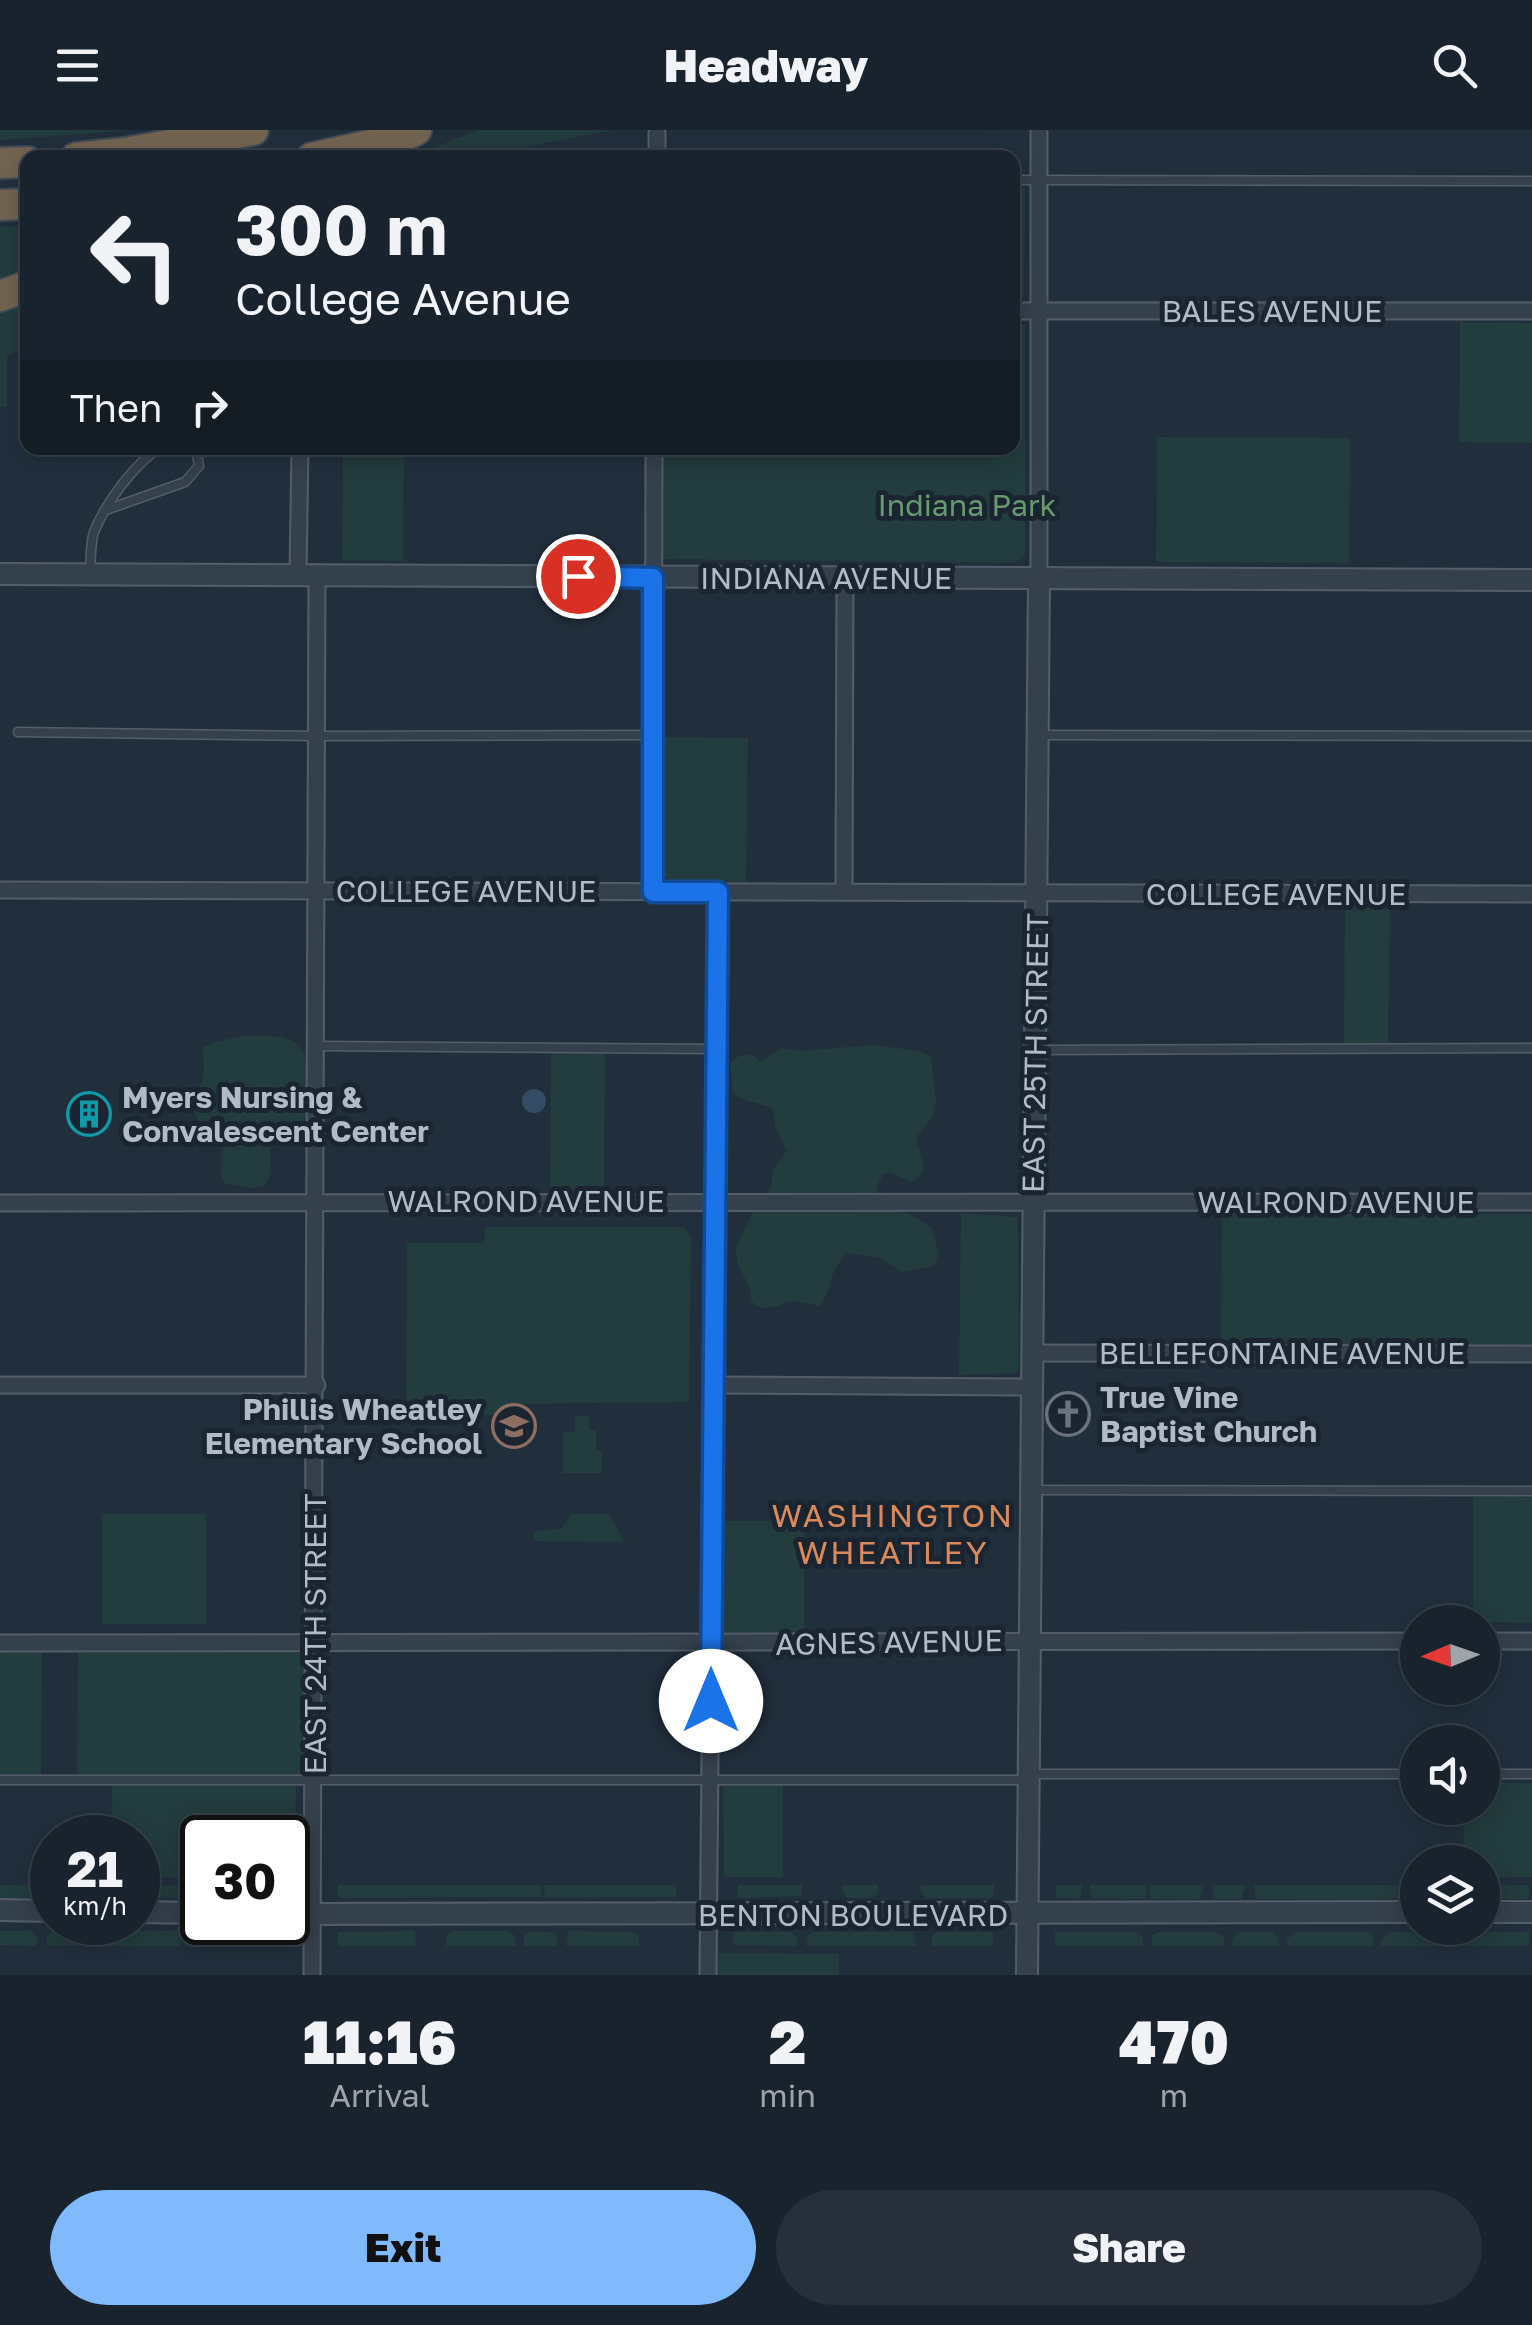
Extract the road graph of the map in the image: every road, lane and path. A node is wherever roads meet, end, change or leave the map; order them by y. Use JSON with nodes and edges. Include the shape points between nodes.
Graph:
{"nodes":[{"id":1,"x":254,"y":130,"type":"edge"},
{"id":2,"x":1039,"y":130,"type":"edge"},
{"id":3,"x":657,"y":133,"type":"dead end"},
{"id":4,"x":404,"y":135,"type":"edge"},
{"id":5,"x":143,"y":150,"type":"edge"},
{"id":6,"x":344,"y":150,"type":"edge"},
{"id":7,"x":375,"y":150,"type":"edge"},
{"id":8,"x":657,"y":150,"type":"edge"},
{"id":9,"x":1020,"y":180,"type":"edge"},
{"id":10,"x":1038,"y":180,"type":"junction"},
{"id":11,"x":1532,"y":181,"type":"edge"},
{"id":12,"x":1039,"y":310,"type":"junction"},
{"id":13,"x":1020,"y":311,"type":"edge"},
{"id":14,"x":1532,"y":312,"type":"edge"},
{"id":15,"x":148,"y":455,"type":"edge"},
{"id":16,"x":198,"y":455,"type":"edge"},
{"id":17,"x":300,"y":455,"type":"edge"},
{"id":18,"x":654,"y":455,"type":"edge"},
{"id":19,"x":106,"y":510,"type":"junction"},
{"id":20,"x":90,"y":573,"type":"junction"},
{"id":21,"x":308,"y":573,"type":"junction"},
{"id":22,"x":0,"y":574,"type":"edge"},
{"id":23,"x":653,"y":578,"type":"junction"},
{"id":24,"x":845,"y":578,"type":"junction"},
{"id":25,"x":1038,"y":578,"type":"junction"},
{"id":26,"x":1532,"y":580,"type":"edge"},
{"id":27,"x":18,"y":732,"type":"dead end"},
{"id":28,"x":652,"y":735,"type":"junction"},
{"id":29,"x":1038,"y":735,"type":"junction"},
{"id":30,"x":317,"y":736,"type":"junction"},
{"id":31,"x":1532,"y":736,"type":"edge"},
{"id":32,"x":0,"y":890,"type":"edge"},
{"id":33,"x":317,"y":890,"type":"junction"},
{"id":34,"x":653,"y":892,"type":"junction"},
{"id":35,"x":718,"y":892,"type":"junction"},
{"id":36,"x":844,"y":892,"type":"junction"},
{"id":37,"x":1037,"y":894,"type":"junction"},
{"id":38,"x":1532,"y":894,"type":"edge"},
{"id":39,"x":317,"y":1046,"type":"junction"},
{"id":40,"x":1532,"y":1048,"type":"edge"},
{"id":41,"x":717,"y":1049,"type":"junction"},
{"id":42,"x":1036,"y":1050,"type":"junction"},
{"id":43,"x":715,"y":1200,"type":"junction"},
{"id":44,"x":317,"y":1202,"type":"junction"},
{"id":45,"x":1532,"y":1202,"type":"edge"},
{"id":46,"x":0,"y":1203,"type":"edge"},
{"id":47,"x":1034,"y":1203,"type":"junction"},
{"id":48,"x":1032,"y":1353,"type":"junction"},
{"id":49,"x":1532,"y":1354,"type":"edge"},
{"id":50,"x":0,"y":1385,"type":"edge"},
{"id":51,"x":317,"y":1385,"type":"junction"},
{"id":52,"x":713,"y":1385,"type":"junction"},
{"id":53,"x":1030,"y":1387,"type":"junction"},
{"id":54,"x":1030,"y":1490,"type":"junction"},
{"id":55,"x":1532,"y":1491,"type":"edge"},
{"id":56,"x":1030,"y":1641,"type":"junction"},
{"id":57,"x":1400,"y":1641,"type":"edge"},
{"id":58,"x":1500,"y":1641,"type":"edge"},
{"id":59,"x":1532,"y":1641,"type":"edge"},
{"id":60,"x":316,"y":1642,"type":"junction"},
{"id":61,"x":0,"y":1643,"type":"edge"},
{"id":62,"x":712,"y":1644,"type":"junction"},
{"id":63,"x":1400,"y":1774,"type":"edge"},
{"id":64,"x":1500,"y":1774,"type":"edge"},
{"id":65,"x":1532,"y":1774,"type":"edge"},
{"id":66,"x":1029,"y":1777,"type":"junction"},
{"id":67,"x":0,"y":1780,"type":"edge"},
{"id":68,"x":314,"y":1780,"type":"junction"},
{"id":69,"x":711,"y":1780,"type":"junction"},
{"id":70,"x":0,"y":1910,"type":"edge"},
{"id":71,"x":30,"y":1911,"type":"edge"},
{"id":72,"x":1400,"y":1912,"type":"edge"},
{"id":73,"x":1500,"y":1912,"type":"edge"},
{"id":74,"x":1532,"y":1912,"type":"edge"},
{"id":75,"x":312,"y":1914,"type":"junction"},
{"id":76,"x":708,"y":1914,"type":"junction"},
{"id":77,"x":1028,"y":1915,"type":"junction"},
{"id":78,"x":312,"y":1975,"type":"edge"},
{"id":79,"x":708,"y":1975,"type":"edge"},
{"id":80,"x":1027,"y":1975,"type":"edge"}],
"edges":[{"from":1,"to":5,"type":"highway"},
{"from":2,"to":10,"type":"street","name":"EAST 25TH STREET"},
{"from":3,"to":8,"type":"street"},
{"from":4,"to":6,"type":"highway"},
{"from":4,"to":7,"type":"highway"},
{"from":9,"to":10,"type":"lane"},
{"from":10,"to":11,"type":"lane"},
{"from":10,"to":12,"type":"street","name":"EAST 25TH STREET"},
{"from":12,"to":13,"type":"street","name":"BALES AVENUE"},
{"from":12,"to":14,"type":"street","name":"BALES AVENUE"},
{"from":12,"to":25,"type":"street","name":"EAST 25TH STREET"},
{"from":15,"to":19,"type":"lane"},
{"from":16,"to":19,"type":"lane","via":[[200,466],[185,482]]},
{"from":17,"to":21,"type":"street","name":"EAST 24TH STREET"},
{"from":18,"to":23,"type":"street"},
{"from":19,"to":20,"type":"lane","via":[[93,536]]},
{"from":20,"to":21,"type":"street","name":"INDIANA AVENUE"},
{"from":20,"to":22,"type":"street","name":"INDIANA AVENUE"},
{"from":21,"to":23,"type":"street","name":"INDIANA AVENUE"},
{"from":21,"to":30,"type":"street","name":"EAST 24TH STREET"},
{"from":23,"to":24,"type":"street","name":"INDIANA AVENUE"},
{"from":23,"to":28,"type":"street"},
{"from":24,"to":25,"type":"street","name":"INDIANA AVENUE"},
{"from":24,"to":36,"type":"street"},
{"from":25,"to":26,"type":"street","name":"INDIANA AVENUE"},
{"from":25,"to":29,"type":"street","name":"EAST 25TH STREET"},
{"from":27,"to":30,"type":"lane"},
{"from":28,"to":30,"type":"lane"},
{"from":28,"to":34,"type":"street"},
{"from":29,"to":31,"type":"lane"},
{"from":29,"to":37,"type":"street","name":"EAST 25TH STREET"},
{"from":30,"to":33,"type":"street","name":"EAST 24TH STREET"},
{"from":32,"to":33,"type":"street","name":"COLLEGE AVENUE"},
{"from":33,"to":34,"type":"street","name":"COLLEGE AVENUE"},
{"from":33,"to":39,"type":"street","name":"EAST 24TH STREET"},
{"from":34,"to":35,"type":"street","name":"COLLEGE AVENUE"},
{"from":35,"to":36,"type":"street","name":"COLLEGE AVENUE"},
{"from":35,"to":41,"type":"street"},
{"from":36,"to":37,"type":"street","name":"COLLEGE AVENUE"},
{"from":37,"to":38,"type":"street","name":"COLLEGE AVENUE"},
{"from":37,"to":42,"type":"street","name":"EAST 25TH STREET"},
{"from":39,"to":41,"type":"lane"},
{"from":39,"to":44,"type":"street","name":"EAST 24TH STREET"},
{"from":40,"to":42,"type":"lane"},
{"from":41,"to":43,"type":"street"},
{"from":42,"to":47,"type":"street","name":"EAST 25TH STREET"},
{"from":43,"to":44,"type":"street","name":"WALROND AVENUE"},
{"from":43,"to":47,"type":"street","name":"WALROND AVENUE"},
{"from":43,"to":52,"type":"street"},
{"from":44,"to":46,"type":"street","name":"WALROND AVENUE"},
{"from":44,"to":51,"type":"street","name":"EAST 24TH STREET"},
{"from":45,"to":47,"type":"street","name":"WALROND AVENUE"},
{"from":47,"to":48,"type":"street","name":"EAST 25TH STREET"},
{"from":48,"to":49,"type":"street","name":"BELLEFONTAINE AVENUE"},
{"from":48,"to":53,"type":"street","name":"EAST 25TH STREET"},
{"from":50,"to":51,"type":"street"},
{"from":51,"to":60,"type":"street","name":"EAST 24TH STREET"},
{"from":52,"to":53,"type":"street"},
{"from":52,"to":62,"type":"street"},
{"from":53,"to":54,"type":"street","name":"EAST 25TH STREET"},
{"from":54,"to":55,"type":"lane"},
{"from":54,"to":56,"type":"street","name":"EAST 25TH STREET"},
{"from":56,"to":57,"type":"street","name":"AGNES AVENUE"},
{"from":56,"to":62,"type":"street","name":"AGNES AVENUE"},
{"from":56,"to":66,"type":"street","name":"EAST 25TH STREET"},
{"from":58,"to":59,"type":"street"},
{"from":60,"to":61,"type":"street","name":"AGNES AVENUE"},
{"from":60,"to":62,"type":"street","name":"AGNES AVENUE"},
{"from":60,"to":68,"type":"street","name":"EAST 24TH STREET"},
{"from":62,"to":69,"type":"street"},
{"from":63,"to":66,"type":"lane"},
{"from":64,"to":65,"type":"lane"},
{"from":66,"to":69,"type":"lane"},
{"from":66,"to":77,"type":"street","name":"EAST 25TH STREET"},
{"from":67,"to":68,"type":"lane"},
{"from":68,"to":69,"type":"lane"},
{"from":68,"to":75,"type":"street","name":"EAST 24TH STREET"},
{"from":69,"to":76,"type":"street"},
{"from":70,"to":71,"type":"street"},
{"from":72,"to":77,"type":"street","name":"BENTON BOULEVARD"},
{"from":73,"to":74,"type":"street"},
{"from":75,"to":76,"type":"street","name":"BENTON BOULEVARD"},
{"from":75,"to":78,"type":"street","name":"EAST 24TH STREET"},
{"from":76,"to":77,"type":"street","name":"BENTON BOULEVARD"},
{"from":76,"to":79,"type":"street"},
{"from":77,"to":80,"type":"street","name":"EAST 25TH STREET"}]}
